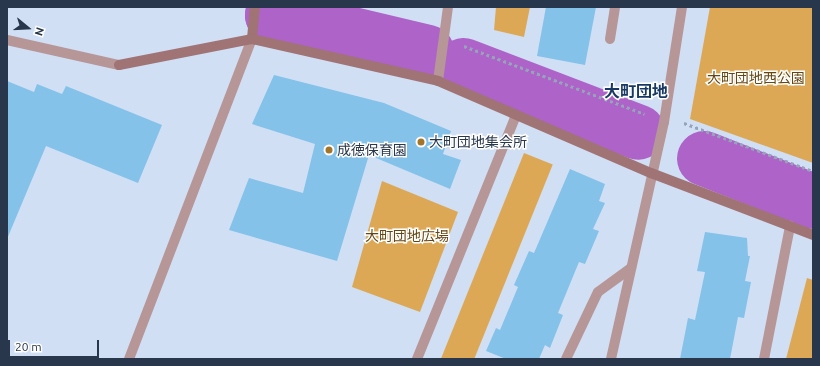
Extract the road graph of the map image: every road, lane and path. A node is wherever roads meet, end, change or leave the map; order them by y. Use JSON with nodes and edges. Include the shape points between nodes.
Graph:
{"nodes":[{"id":1,"x":255,"y":7,"type":"edge"},
{"id":2,"x":448,"y":7,"type":"edge"},
{"id":3,"x":615,"y":7,"type":"edge"},
{"id":4,"x":682,"y":7,"type":"edge"},
{"id":5,"x":444,"y":38,"type":"junction"},
{"id":6,"x":252,"y":39,"type":"junction"},
{"id":7,"x":610,"y":39,"type":"dead end"},
{"id":8,"x":7,"y":40,"type":"edge"},
{"id":9,"x":438,"y":81,"type":"junction"},
{"id":10,"x":516,"y":115,"type":"junction"},
{"id":11,"x":664,"y":122,"type":"junction"},
{"id":12,"x":813,"y":171,"type":"edge"},
{"id":13,"x":651,"y":173,"type":"junction"},
{"id":14,"x":790,"y":226,"type":"junction"},
{"id":15,"x":813,"y":235,"type":"edge"},
{"id":16,"x":630,"y":268,"type":"junction"},
{"id":17,"x":129,"y":359,"type":"edge"},
{"id":18,"x":417,"y":359,"type":"edge"},
{"id":19,"x":566,"y":359,"type":"edge"},
{"id":20,"x":611,"y":359,"type":"edge"},
{"id":21,"x":764,"y":359,"type":"edge"}],
"edges":[{"from":1,"to":6,"type":"street"},
{"from":2,"to":5,"type":"street"},
{"from":3,"to":7,"type":"street"},
{"from":4,"to":11,"type":"street"},
{"from":5,"to":9,"type":"street"},
{"from":5,"to":11,"type":"path"},
{"from":6,"to":8,"type":"street","via":[[119,65]]},
{"from":6,"to":9,"type":"street"},
{"from":6,"to":17,"type":"street"},
{"from":9,"to":10,"type":"street"},
{"from":10,"to":13,"type":"street"},
{"from":10,"to":18,"type":"street"},
{"from":11,"to":12,"type":"path","via":[[682,122]]},
{"from":11,"to":13,"type":"street"},
{"from":13,"to":14,"type":"street"},
{"from":13,"to":16,"type":"street"},
{"from":14,"to":15,"type":"street"},
{"from":14,"to":21,"type":"street"},
{"from":16,"to":19,"type":"street","via":[[598,292]]},
{"from":16,"to":20,"type":"street"}]}
